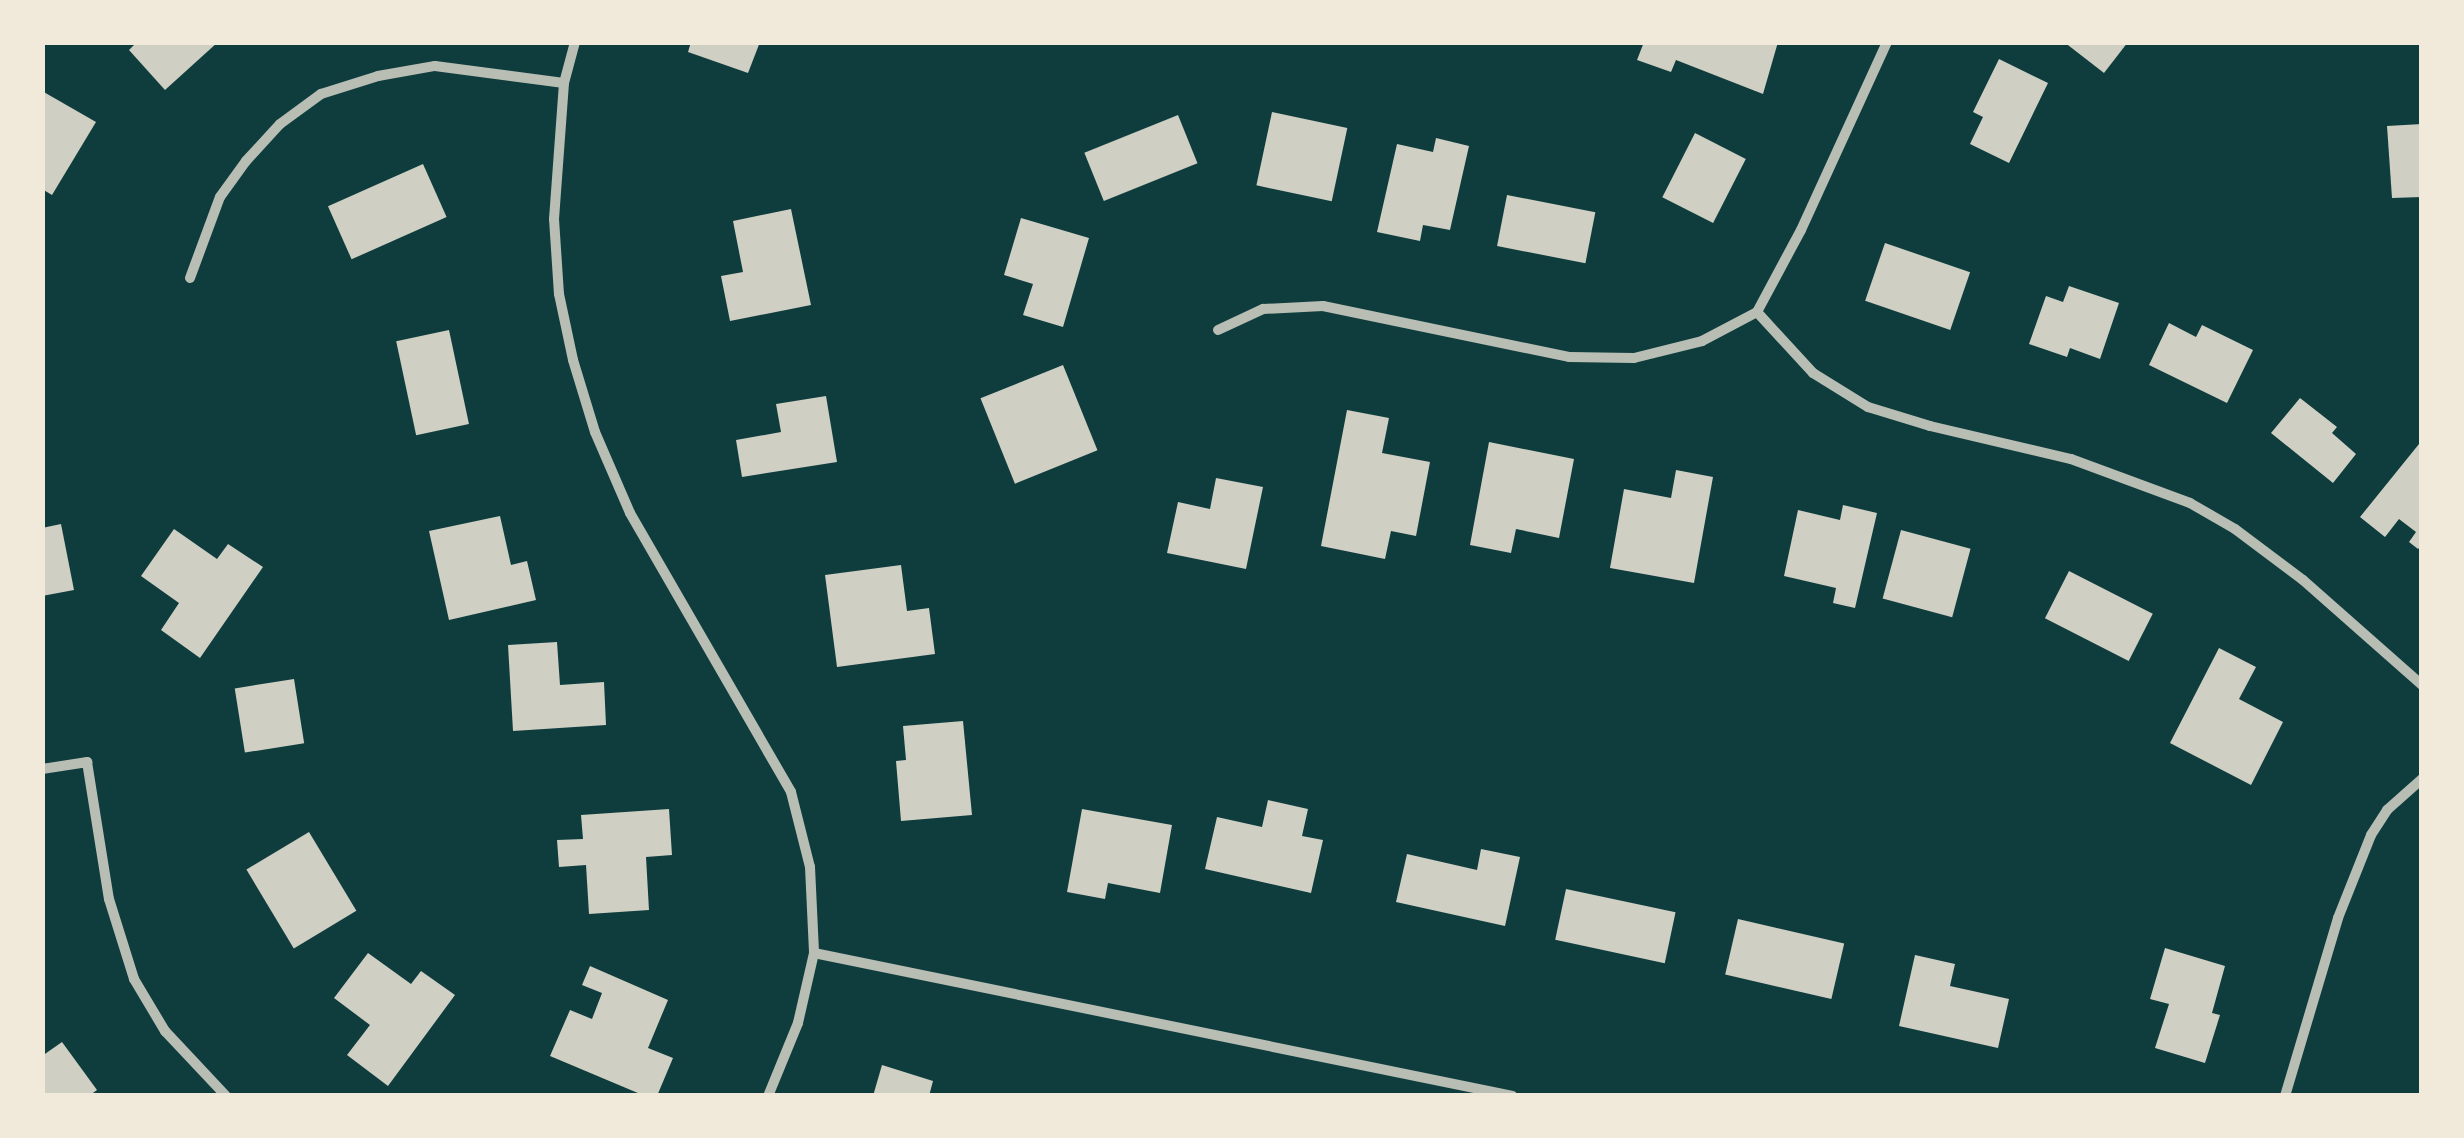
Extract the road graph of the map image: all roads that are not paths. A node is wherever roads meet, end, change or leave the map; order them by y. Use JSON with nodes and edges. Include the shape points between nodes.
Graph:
{"nodes":[{"id":1,"x":575,"y":42,"type":"edge"},
{"id":2,"x":1887,"y":42,"type":"edge"},
{"id":3,"x":564,"y":83,"type":"junction"},
{"id":4,"x":190,"y":278,"type":"dead end"},
{"id":5,"x":1757,"y":312,"type":"junction"},
{"id":6,"x":1218,"y":330,"type":"dead end"},
{"id":7,"x":2422,"y":685,"type":"edge"},
{"id":8,"x":42,"y":769,"type":"edge"},
{"id":9,"x":2422,"y":779,"type":"edge"},
{"id":10,"x":814,"y":953,"type":"junction"},
{"id":11,"x":226,"y":1096,"type":"edge"},
{"id":12,"x":768,"y":1096,"type":"edge"},
{"id":13,"x":1513,"y":1096,"type":"edge"},
{"id":14,"x":2284,"y":1096,"type":"edge"}],
"edges":[{"from":1,"to":3,"type":"street"},
{"from":2,"to":5,"type":"street"},
{"from":3,"to":4,"type":"street","via":[[436,66],[322,94],[280,124],[220,197]]},
{"from":3,"to":10,"type":"street","via":[[554,219],[572,360],[630,513],[790,792],[810,867]]},
{"from":5,"to":6,"type":"street","via":[[1702,341],[1614,359],[1570,357],[1322,306],[1263,309]]},
{"from":5,"to":7,"type":"street","via":[[1813,373],[1868,407],[2086,463],[2190,502],[2303,580]]},
{"from":8,"to":11,"type":"street","via":[[88,762],[109,899],[134,979],[165,1031]]},
{"from":9,"to":14,"type":"street","via":[[2387,810],[2371,835],[2338,918]]},
{"from":10,"to":12,"type":"street","via":[[798,1022]]},
{"from":10,"to":13,"type":"street"}]}
